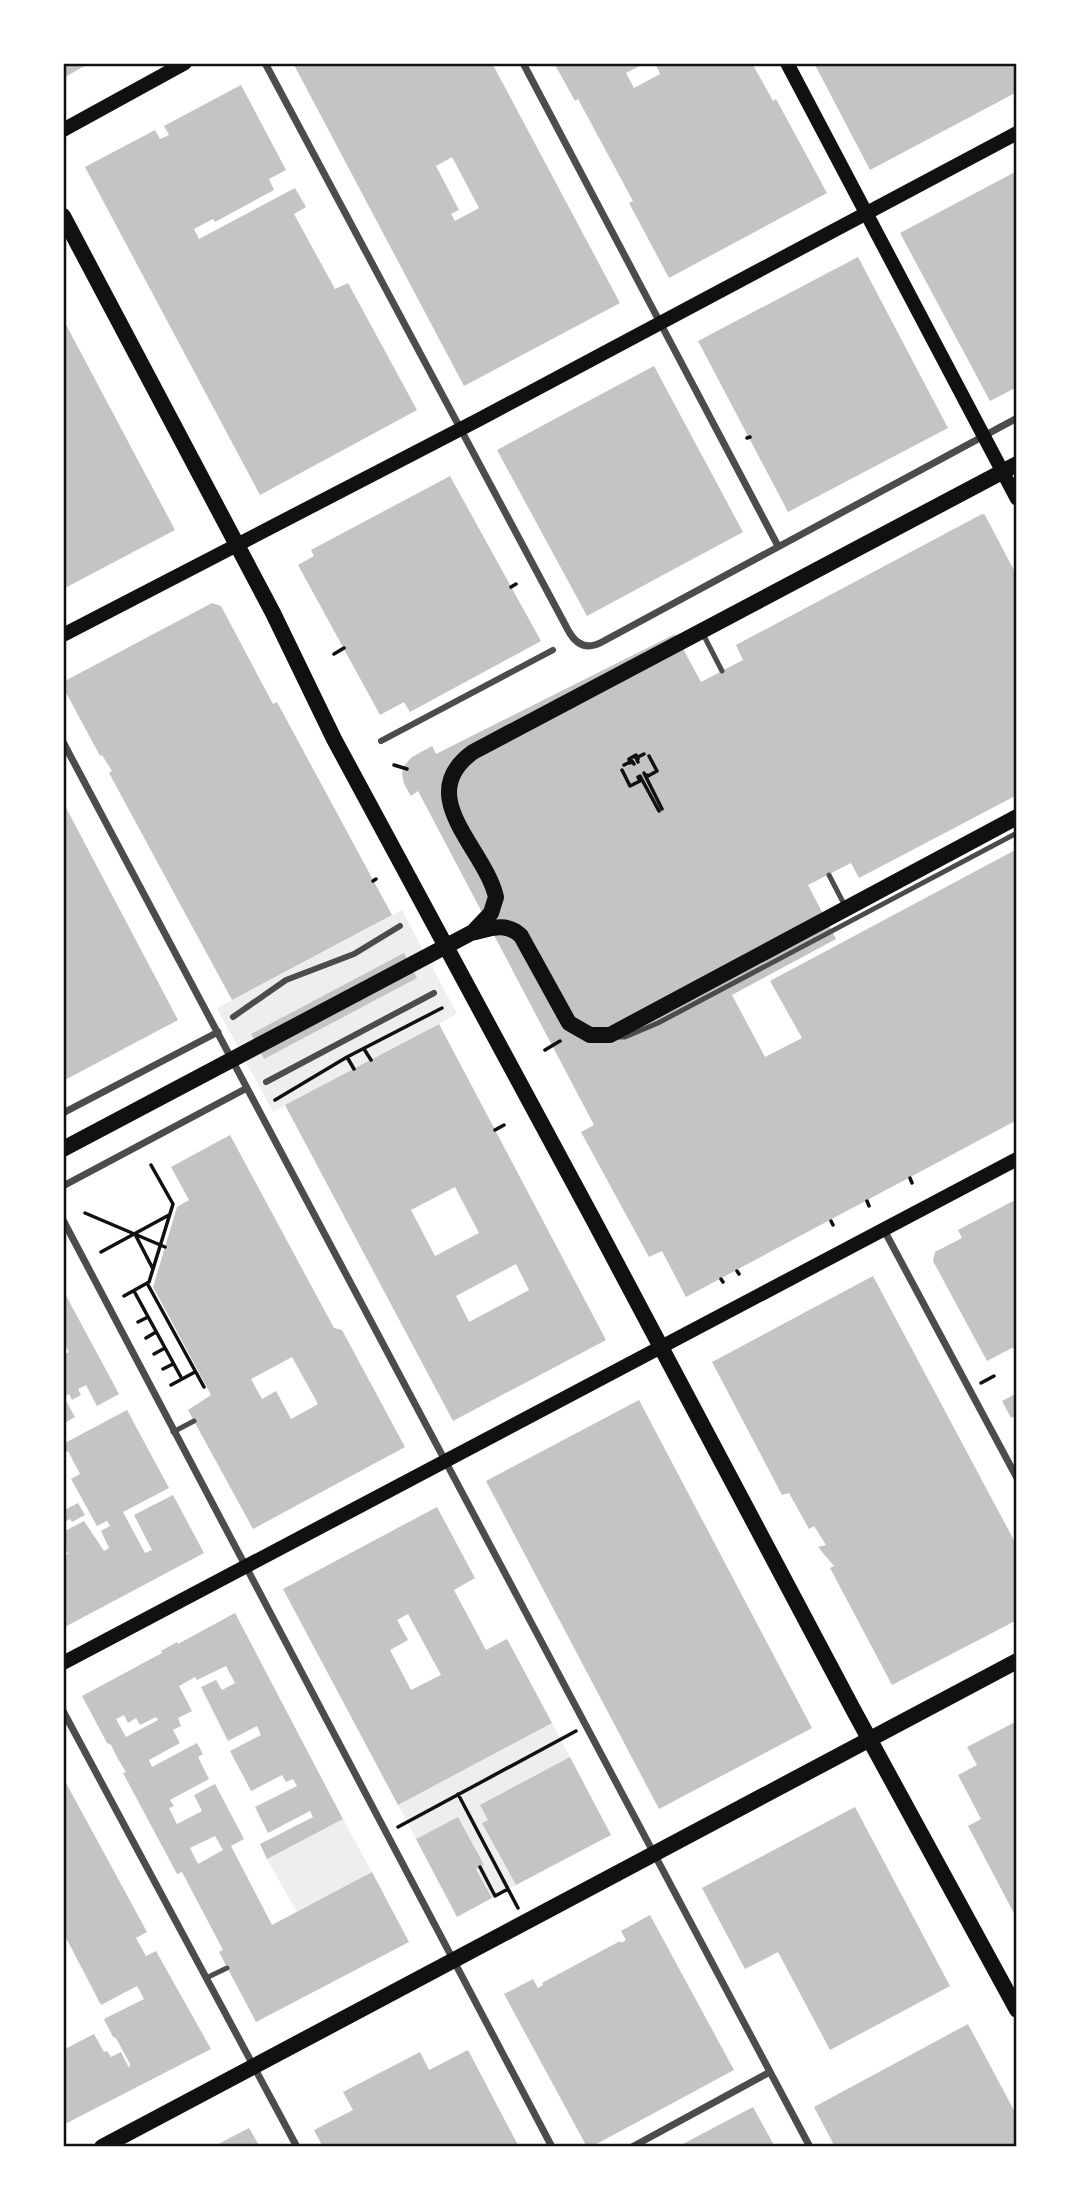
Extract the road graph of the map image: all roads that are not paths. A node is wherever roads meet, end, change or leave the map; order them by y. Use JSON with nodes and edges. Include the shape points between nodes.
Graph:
{"nodes":[{"id":1,"x":185,"y":63,"type":"edge"},
{"id":2,"x":265,"y":63,"type":"edge"},
{"id":3,"x":523,"y":63,"type":"edge"},
{"id":4,"x":788,"y":63,"type":"edge"},
{"id":5,"x":63,"y":130,"type":"edge"},
{"id":6,"x":1017,"y":133,"type":"edge"},
{"id":7,"x":867,"y":213,"type":"junction"},
{"id":8,"x":63,"y":216,"type":"edge"},
{"id":9,"x":660,"y":323,"type":"junction"},
{"id":10,"x":1017,"y":418,"type":"edge"},
{"id":11,"x":460,"y":429,"type":"junction"},
{"id":12,"x":983,"y":436,"type":"junction"},
{"id":13,"x":1017,"y":464,"type":"edge"},
{"id":14,"x":1017,"y":499,"type":"edge"},
{"id":15,"x":236,"y":544,"type":"junction"},
{"id":16,"x":778,"y":546,"type":"junction"},
{"id":17,"x":701,"y":631,"type":"junction"},
{"id":18,"x":63,"y":635,"type":"edge"},
{"id":19,"x":553,"y":650,"type":"dead end"},
{"id":20,"x":722,"y":671,"type":"dead end"},
{"id":21,"x":381,"y":741,"type":"dead end"},
{"id":22,"x":63,"y":742,"type":"edge"},
{"id":23,"x":1017,"y":817,"type":"edge"},
{"id":24,"x":1017,"y":833,"type":"edge"},
{"id":25,"x":829,"y":875,"type":"dead end"},
{"id":26,"x":847,"y":909,"type":"junction"},
{"id":27,"x":400,"y":926,"type":"dead end"},
{"id":28,"x":471,"y":933,"type":"junction"},
{"id":29,"x":435,"y":993,"type":"dead end"},
{"id":30,"x":233,"y":1017,"type":"dead end"},
{"id":31,"x":218,"y":1032,"type":"junction"},
{"id":32,"x":610,"y":1035,"type":"junction"},
{"id":33,"x":266,"y":1082,"type":"dead end"},
{"id":34,"x":247,"y":1088,"type":"junction"},
{"id":35,"x":63,"y":1113,"type":"edge"},
{"id":36,"x":63,"y":1149,"type":"edge"},
{"id":37,"x":1017,"y":1159,"type":"edge"},
{"id":38,"x":63,"y":1186,"type":"edge"},
{"id":39,"x":63,"y":1220,"type":"edge"},
{"id":40,"x":884,"y":1230,"type":"junction"},
{"id":41,"x":661,"y":1348,"type":"junction"},
{"id":42,"x":194,"y":1421,"type":"dead end"},
{"id":43,"x":173,"y":1432,"type":"junction"},
{"id":44,"x":446,"y":1460,"type":"junction"},
{"id":45,"x":1017,"y":1478,"type":"edge"},
{"id":46,"x":244,"y":1566,"type":"junction"},
{"id":47,"x":1017,"y":1661,"type":"edge"},
{"id":48,"x":63,"y":1663,"type":"edge"},
{"id":49,"x":63,"y":1711,"type":"edge"},
{"id":50,"x":869,"y":1740,"type":"junction"},
{"id":51,"x":655,"y":1853,"type":"junction"},
{"id":52,"x":453,"y":1961,"type":"junction"},
{"id":53,"x":227,"y":1968,"type":"dead end"},
{"id":54,"x":206,"y":1978,"type":"junction"},
{"id":55,"x":1017,"y":2010,"type":"edge"},
{"id":56,"x":255,"y":2066,"type":"junction"},
{"id":57,"x":770,"y":2072,"type":"junction"},
{"id":58,"x":102,"y":2147,"type":"edge"},
{"id":59,"x":297,"y":2147,"type":"edge"},
{"id":60,"x":552,"y":2147,"type":"edge"},
{"id":61,"x":632,"y":2147,"type":"edge"},
{"id":62,"x":810,"y":2147,"type":"edge"}],
"edges":[{"from":1,"to":5,"type":"main road"},
{"from":2,"to":11,"type":"street"},
{"from":3,"to":9,"type":"street"},
{"from":4,"to":7,"type":"main road"},
{"from":6,"to":7,"type":"main road"},
{"from":7,"to":9,"type":"main road"},
{"from":7,"to":12,"type":"main road"},
{"from":8,"to":15,"type":"main road"},
{"from":9,"to":11,"type":"main road"},
{"from":9,"to":16,"type":"street"},
{"from":10,"to":12,"type":"street"},
{"from":11,"to":15,"type":"main road"},
{"from":11,"to":16,"type":"street","via":[[571,636],[584,646],[594,646]]},
{"from":12,"to":14,"type":"main road"},
{"from":12,"to":16,"type":"street"},
{"from":13,"to":17,"type":"main road"},
{"from":15,"to":18,"type":"main road"},
{"from":15,"to":41,"type":"main road","via":[[334,739]]},
{"from":17,"to":20,"type":"lane"},
{"from":17,"to":28,"type":"main road","via":[[473,752],[455,768],[449,786],[454,814],[496,897],[491,913]]},
{"from":19,"to":21,"type":"street"},
{"from":22,"to":31,"type":"street"},
{"from":23,"to":26,"type":"main road"},
{"from":24,"to":32,"type":"lane","via":[[658,1023],[625,1037]]},
{"from":25,"to":26,"type":"lane"},
{"from":26,"to":32,"type":"main road"},
{"from":27,"to":30,"type":"street","via":[[354,954],[286,980]]},
{"from":28,"to":32,"type":"main road","via":[[498,927],[516,931],[569,1023],[590,1035]]},
{"from":28,"to":36,"type":"main road"},
{"from":29,"to":33,"type":"street"},
{"from":31,"to":34,"type":"street"},
{"from":31,"to":35,"type":"street"},
{"from":34,"to":38,"type":"street"},
{"from":34,"to":44,"type":"street"},
{"from":37,"to":40,"type":"main road"},
{"from":39,"to":43,"type":"street"},
{"from":40,"to":41,"type":"main road"},
{"from":40,"to":45,"type":"street"},
{"from":41,"to":44,"type":"main road"},
{"from":41,"to":50,"type":"main road"},
{"from":42,"to":43,"type":"lane"},
{"from":43,"to":46,"type":"street"},
{"from":44,"to":46,"type":"main road"},
{"from":44,"to":51,"type":"street"},
{"from":46,"to":48,"type":"main road"},
{"from":46,"to":52,"type":"street"},
{"from":47,"to":50,"type":"main road"},
{"from":49,"to":54,"type":"street"},
{"from":50,"to":51,"type":"main road"},
{"from":50,"to":55,"type":"main road"},
{"from":51,"to":52,"type":"main road"},
{"from":51,"to":57,"type":"street"},
{"from":52,"to":56,"type":"main road"},
{"from":52,"to":60,"type":"street"},
{"from":53,"to":54,"type":"lane"},
{"from":54,"to":56,"type":"street"},
{"from":56,"to":58,"type":"main road"},
{"from":56,"to":59,"type":"street"},
{"from":57,"to":61,"type":"street"},
{"from":57,"to":62,"type":"street"}]}
